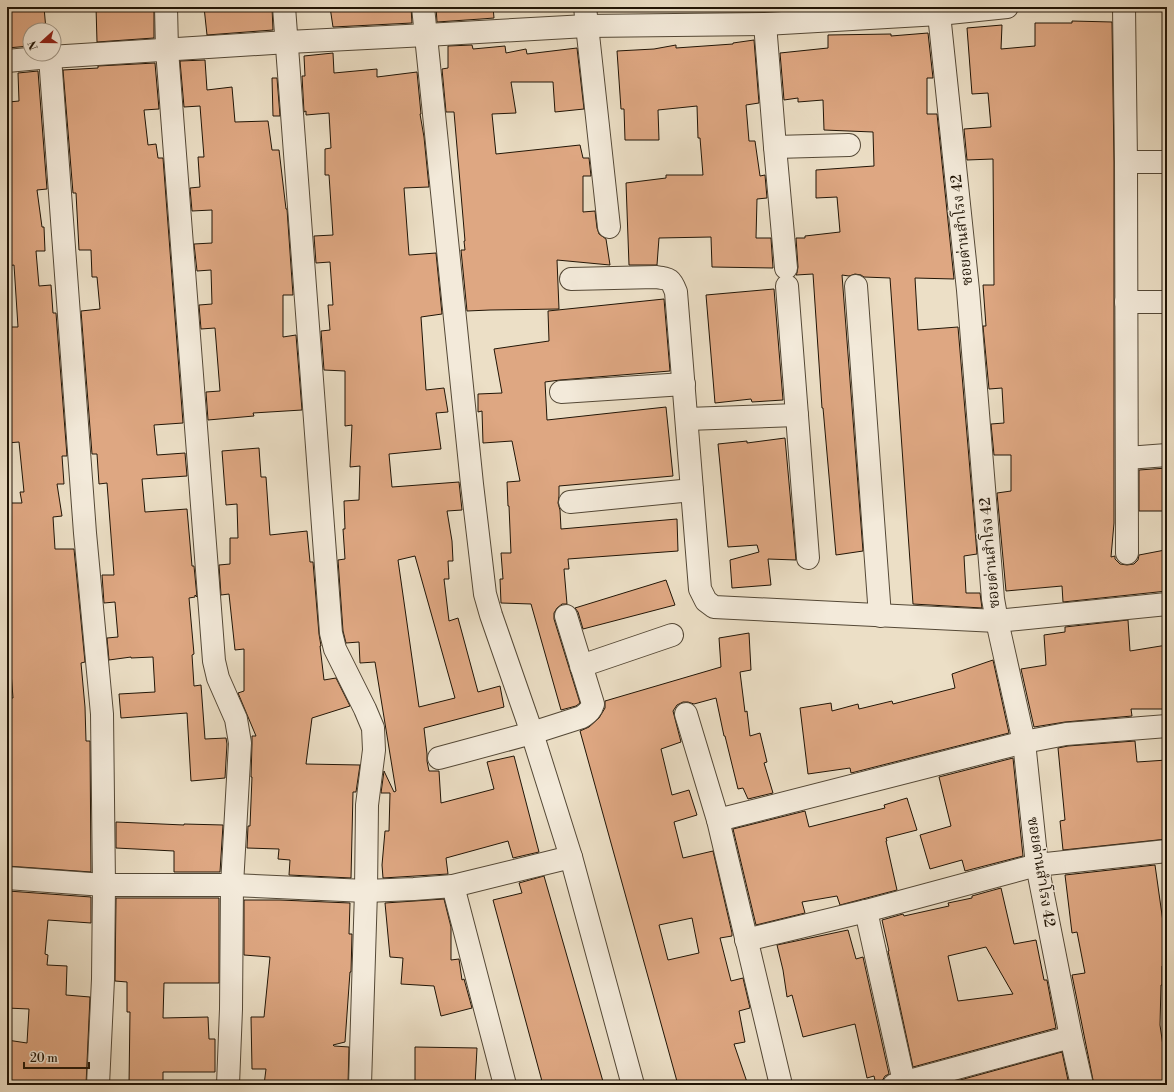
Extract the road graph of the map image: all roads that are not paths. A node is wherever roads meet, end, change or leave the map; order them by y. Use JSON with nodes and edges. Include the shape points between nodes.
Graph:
{"nodes":[{"id":1,"x":166,"y":7,"type":"edge"},
{"id":2,"x":284,"y":7,"type":"edge"},
{"id":3,"x":423,"y":7,"type":"edge"},
{"id":4,"x":1007,"y":7,"type":"edge"},
{"id":5,"x":1124,"y":7,"type":"edge"},
{"id":6,"x":939,"y":14,"type":"junction"},
{"id":7,"x":586,"y":16,"type":"edge"},
{"id":8,"x":765,"y":24,"type":"junction"},
{"id":9,"x":426,"y":35,"type":"junction"},
{"id":10,"x":288,"y":42,"type":"junction"},
{"id":11,"x":168,"y":50,"type":"junction"},
{"id":12,"x":62,"y":56,"type":"edge"},
{"id":13,"x":22,"y":60,"type":"edge"},
{"id":14,"x":7,"y":61,"type":"edge"},
{"id":15,"x":50,"y":62,"type":"edge"},
{"id":16,"x":849,"y":145,"type":"dead end"},
{"id":17,"x":775,"y":147,"type":"junction"},
{"id":18,"x":1126,"y":162,"type":"junction"},
{"id":19,"x":1167,"y":162,"type":"edge"},
{"id":20,"x":609,"y":227,"type":"dead end"},
{"id":21,"x":571,"y":279,"type":"dead end"},
{"id":22,"x":856,"y":286,"type":"dead end"},
{"id":23,"x":1126,"y":302,"type":"junction"},
{"id":24,"x":1167,"y":302,"type":"edge"},
{"id":25,"x":684,"y":384,"type":"junction"},
{"id":26,"x":561,"y":392,"type":"dead end"},
{"id":27,"x":797,"y":415,"type":"junction"},
{"id":28,"x":687,"y":419,"type":"junction"},
{"id":29,"x":1167,"y":455,"type":"edge"},
{"id":30,"x":1127,"y":458,"type":"junction"},
{"id":31,"x":692,"y":490,"type":"junction"},
{"id":32,"x":570,"y":502,"type":"dead end"},
{"id":33,"x":1127,"y":553,"type":"dead end"},
{"id":34,"x":808,"y":558,"type":"dead end"},
{"id":35,"x":1167,"y":604,"type":"edge"},
{"id":36,"x":566,"y":616,"type":"dead end"},
{"id":37,"x":880,"y":616,"type":"junction"},
{"id":38,"x":997,"y":622,"type":"junction"},
{"id":39,"x":672,"y":635,"type":"dead end"},
{"id":40,"x":580,"y":666,"type":"junction"},
{"id":41,"x":686,"y":714,"type":"dead end"},
{"id":42,"x":1167,"y":726,"type":"edge"},
{"id":43,"x":532,"y":733,"type":"junction"},
{"id":44,"x":1024,"y":742,"type":"junction"},
{"id":45,"x":439,"y":758,"type":"dead end"},
{"id":46,"x":718,"y":820,"type":"junction"},
{"id":47,"x":1167,"y":851,"type":"edge"},
{"id":48,"x":571,"y":857,"type":"junction"},
{"id":49,"x":1037,"y":866,"type":"junction"},
{"id":50,"x":7,"y":878,"type":"edge"},
{"id":51,"x":104,"y":885,"type":"junction"},
{"id":52,"x":232,"y":885,"type":"junction"},
{"id":53,"x":453,"y":886,"type":"junction"},
{"id":54,"x":366,"y":891,"type":"junction"},
{"id":55,"x":866,"y":912,"type":"junction"},
{"id":56,"x":746,"y":940,"type":"junction"},
{"id":57,"x":1071,"y":1037,"type":"junction"},
{"id":58,"x":899,"y":1084,"type":"edge"},
{"id":59,"x":98,"y":1085,"type":"edge"},
{"id":60,"x":228,"y":1085,"type":"edge"},
{"id":61,"x":360,"y":1085,"type":"edge"},
{"id":62,"x":505,"y":1085,"type":"edge"},
{"id":63,"x":633,"y":1085,"type":"edge"},
{"id":64,"x":781,"y":1085,"type":"edge"},
{"id":65,"x":1082,"y":1085,"type":"edge"}],
"edges":[{"from":1,"to":11,"type":"street"},
{"from":2,"to":10,"type":"street"},
{"from":3,"to":9,"type":"street"},
{"from":4,"to":6,"type":"street"},
{"from":5,"to":18,"type":"street"},
{"from":6,"to":8,"type":"street"},
{"from":6,"to":38,"type":"street","name":"ซอยด่านสำโรง 42","via":[[968,290]]},
{"from":7,"to":8,"type":"street"},
{"from":7,"to":9,"type":"street"},
{"from":7,"to":20,"type":"street"},
{"from":8,"to":17,"type":"street"},
{"from":9,"to":10,"type":"street"},
{"from":9,"to":43,"type":"street","via":[[484,587],[491,615]]},
{"from":10,"to":11,"type":"street"},
{"from":10,"to":54,"type":"street","via":[[332,633],[335,649],[373,728],[374,750],[367,805]]},
{"from":11,"to":12,"type":"street"},
{"from":11,"to":52,"type":"street","via":[[214,661],[218,678],[236,719],[240,743]]},
{"from":13,"to":14,"type":"street"},
{"from":15,"to":51,"type":"street","via":[[87,556],[102,714]]},
{"from":16,"to":17,"type":"street"},
{"from":17,"to":27,"type":"street"},
{"from":18,"to":19,"type":"street"},
{"from":18,"to":23,"type":"street"},
{"from":21,"to":25,"type":"street","via":[[666,278],[672,282],[676,292]]},
{"from":22,"to":37,"type":"street"},
{"from":23,"to":24,"type":"street"},
{"from":23,"to":30,"type":"street"},
{"from":25,"to":26,"type":"street"},
{"from":25,"to":28,"type":"street"},
{"from":27,"to":28,"type":"street"},
{"from":27,"to":34,"type":"street"},
{"from":28,"to":31,"type":"street"},
{"from":29,"to":30,"type":"street"},
{"from":30,"to":33,"type":"street"},
{"from":31,"to":32,"type":"street"},
{"from":31,"to":37,"type":"street","via":[[700,589],[706,602],[714,607]]},
{"from":35,"to":38,"type":"street"},
{"from":36,"to":40,"type":"street"},
{"from":37,"to":38,"type":"street"},
{"from":38,"to":44,"type":"street","name":"ซอยด่านสำโรง 42"},
{"from":39,"to":40,"type":"street"},
{"from":40,"to":43,"type":"street","via":[[593,704],[592,708],[582,717]]},
{"from":41,"to":46,"type":"street"},
{"from":42,"to":44,"type":"street","via":[[1066,734]]},
{"from":43,"to":45,"type":"street"},
{"from":43,"to":48,"type":"street"},
{"from":44,"to":46,"type":"street"},
{"from":44,"to":49,"type":"street","name":"ซอยด่านสำโรง 42"},
{"from":46,"to":56,"type":"street"},
{"from":47,"to":49,"type":"street"},
{"from":48,"to":53,"type":"street"},
{"from":48,"to":63,"type":"street"},
{"from":49,"to":55,"type":"street"},
{"from":49,"to":57,"type":"street","name":"ซอยด่านสำโรง 42"},
{"from":50,"to":51,"type":"street"},
{"from":51,"to":52,"type":"street"},
{"from":51,"to":59,"type":"street"},
{"from":52,"to":54,"type":"street"},
{"from":52,"to":60,"type":"street"},
{"from":53,"to":54,"type":"street"},
{"from":53,"to":62,"type":"street"},
{"from":54,"to":61,"type":"street"},
{"from":55,"to":56,"type":"street"},
{"from":55,"to":58,"type":"street"},
{"from":56,"to":64,"type":"street"},
{"from":57,"to":58,"type":"street"},
{"from":57,"to":65,"type":"street","name":"ซอยด่านสำโรง 42"}]}
